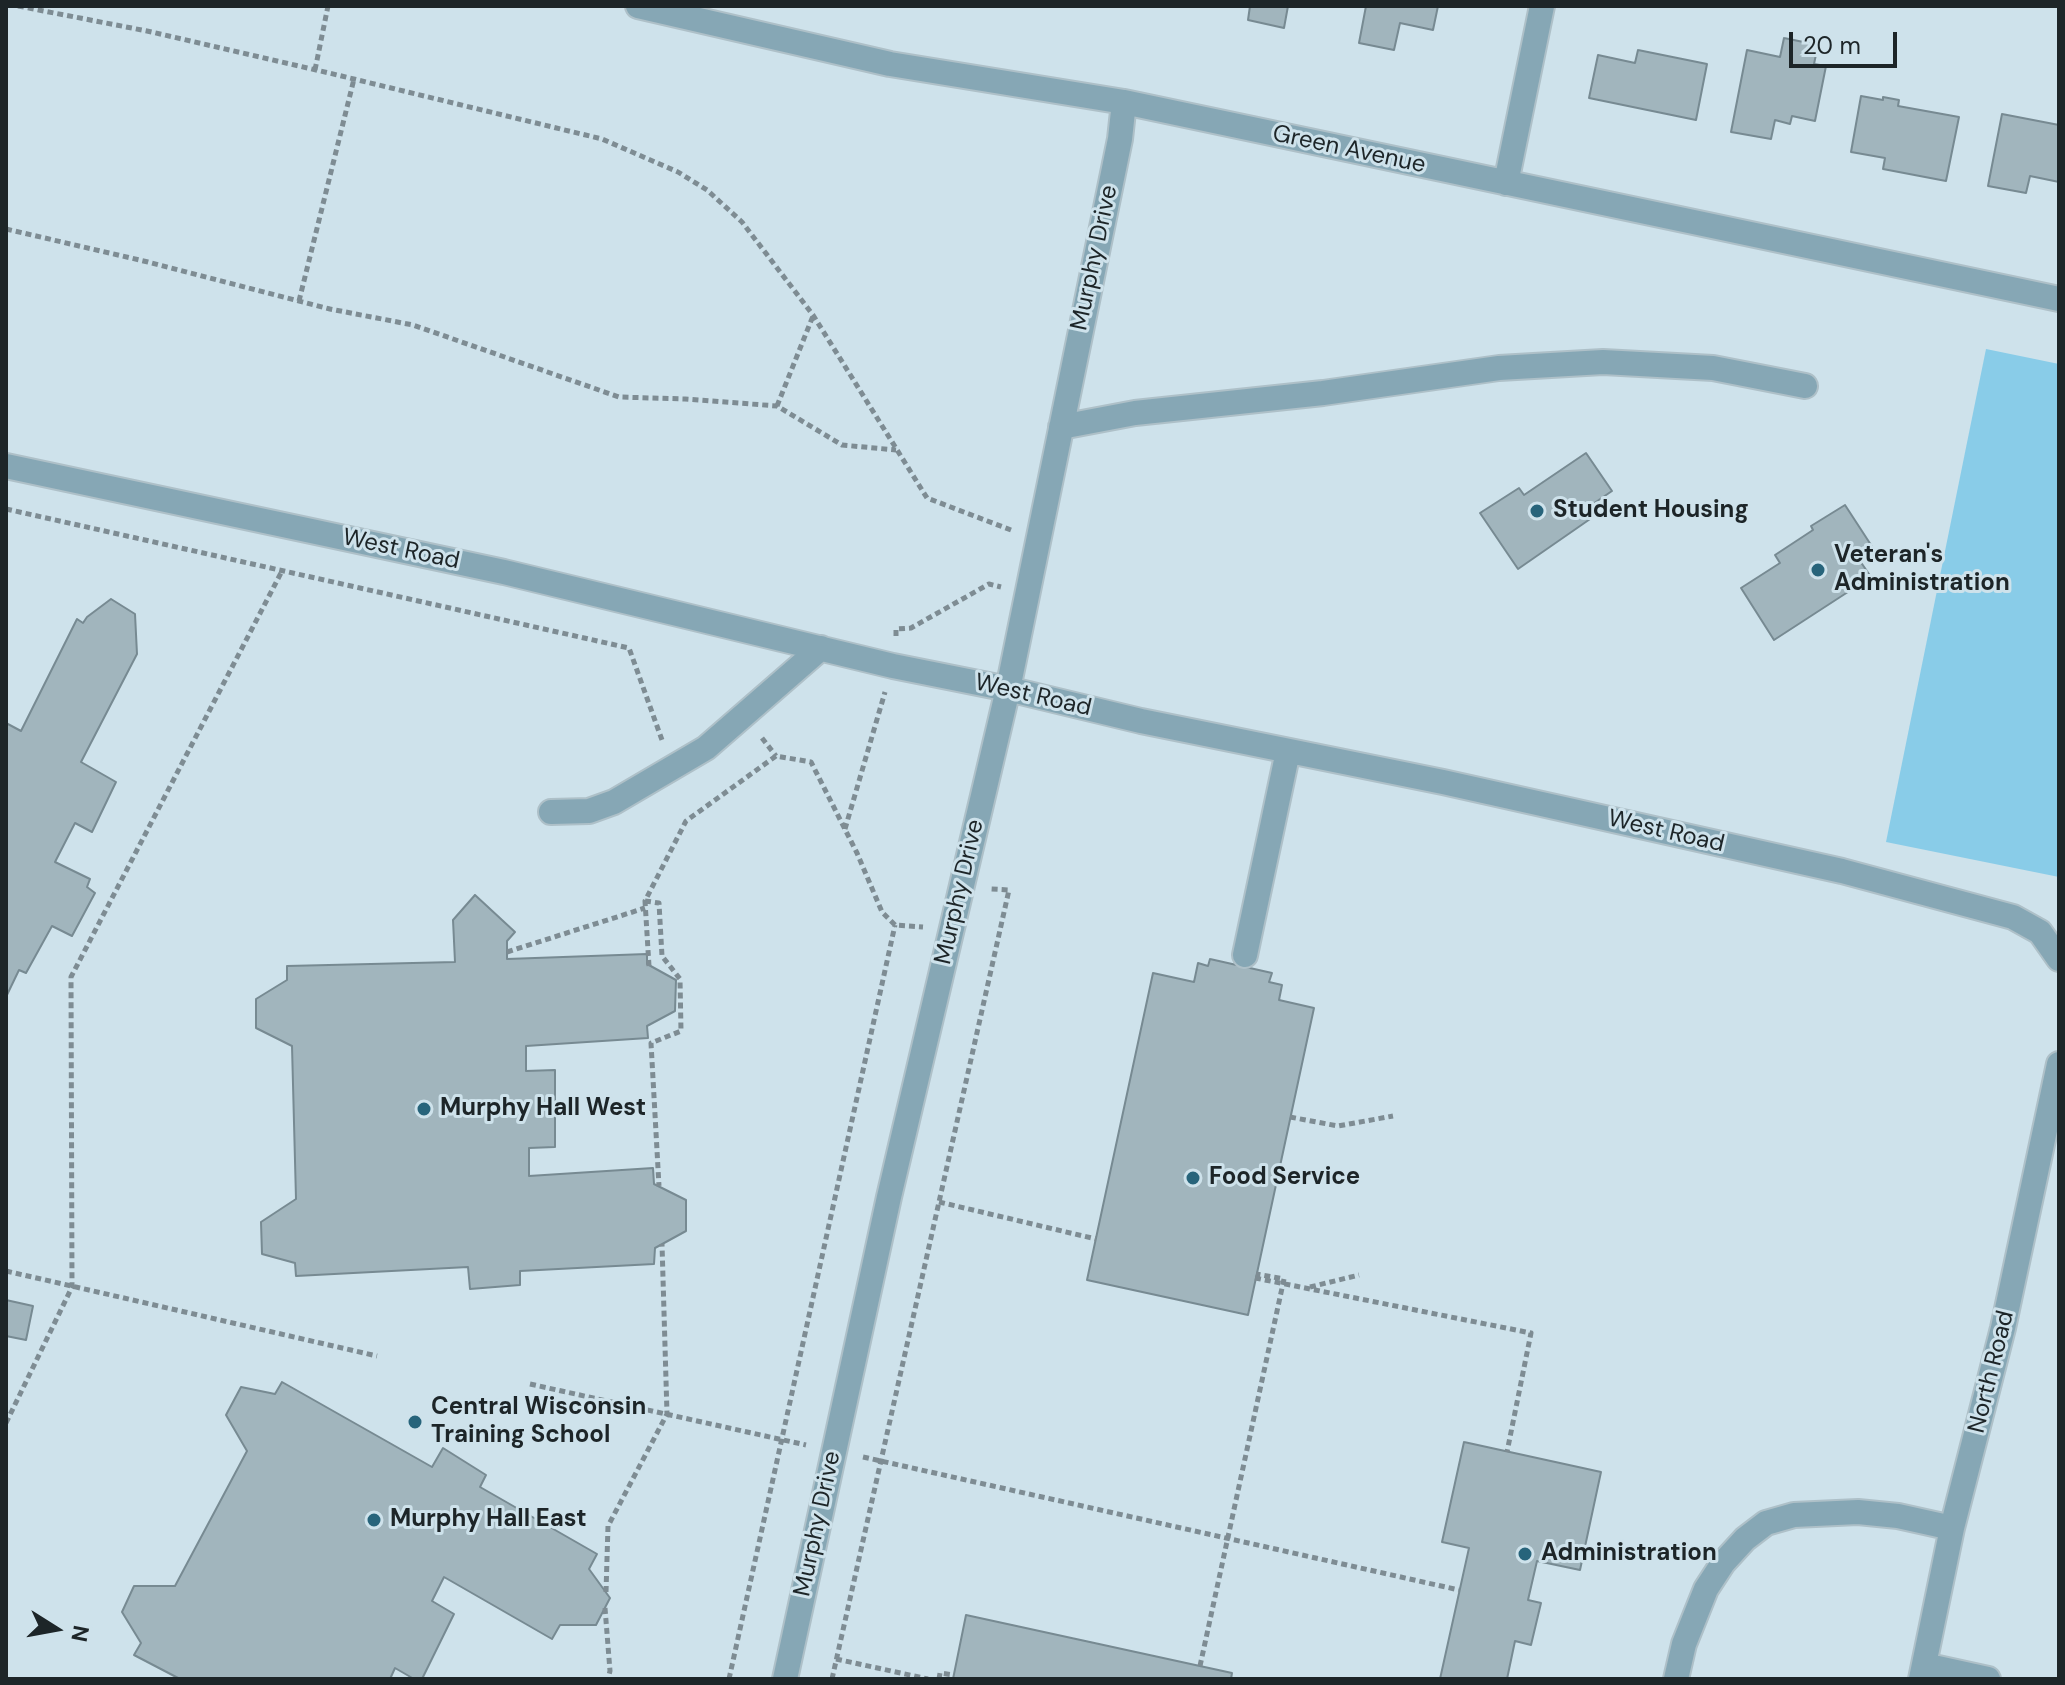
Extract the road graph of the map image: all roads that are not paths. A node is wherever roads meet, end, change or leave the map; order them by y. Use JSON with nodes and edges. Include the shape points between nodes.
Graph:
{"nodes":[{"id":1,"x":638,"y":6,"type":"edge"},
{"id":2,"x":1542,"y":6,"type":"edge"},
{"id":3,"x":1124,"y":102,"type":"junction"},
{"id":4,"x":1506,"y":183,"type":"junction"},
{"id":5,"x":2059,"y":299,"type":"edge"},
{"id":6,"x":1805,"y":386,"type":"dead end"},
{"id":7,"x":1061,"y":427,"type":"junction"},
{"id":8,"x":6,"y":466,"type":"edge"},
{"id":9,"x":821,"y":648,"type":"junction"},
{"id":10,"x":1008,"y":689,"type":"junction"},
{"id":11,"x":1288,"y":751,"type":"junction"},
{"id":12,"x":551,"y":812,"type":"dead end"},
{"id":13,"x":2054,"y":952,"type":"edge"},
{"id":14,"x":1245,"y":955,"type":"dead end"},
{"id":15,"x":2059,"y":1064,"type":"edge"},
{"id":16,"x":1952,"y":1528,"type":"junction"},
{"id":17,"x":1922,"y":1672,"type":"edge"},
{"id":18,"x":785,"y":1679,"type":"edge"},
{"id":19,"x":1676,"y":1679,"type":"edge"},
{"id":20,"x":1988,"y":1679,"type":"edge"}],
"edges":[{"from":1,"to":3,"type":"street","name":"Green Avenue","via":[[890,64]]},
{"from":2,"to":4,"type":"street"},
{"from":3,"to":4,"type":"street","name":"Green Avenue"},
{"from":3,"to":7,"type":"street","name":"Murphy Drive"},
{"from":4,"to":5,"type":"street","name":"Green Avenue"},
{"from":6,"to":7,"type":"street","via":[[1713,368],[1603,362],[1499,368]]},
{"from":7,"to":10,"type":"street","name":"Murphy Drive"},
{"from":8,"to":9,"type":"street","name":"West Road","via":[[504,572]]},
{"from":9,"to":10,"type":"street","name":"West Road"},
{"from":9,"to":12,"type":"street","via":[[706,748],[614,802],[589,811]]},
{"from":10,"to":11,"type":"street","name":"West Road"},
{"from":10,"to":18,"type":"street","name":"Murphy Drive","via":[[889,1197]]},
{"from":11,"to":13,"type":"street","name":"West Road","via":[[1842,871],[2013,917],[2040,932]]},
{"from":11,"to":14,"type":"street"},
{"from":15,"to":16,"type":"street","name":"North Road","via":[[2003,1328]]},
{"from":16,"to":17,"type":"street","name":"North Road"},
{"from":16,"to":19,"type":"street","via":[[1858,1512],[1794,1515],[1766,1523],[1723,1563],[1706,1589]]},
{"from":17,"to":20,"type":"street"}]}
